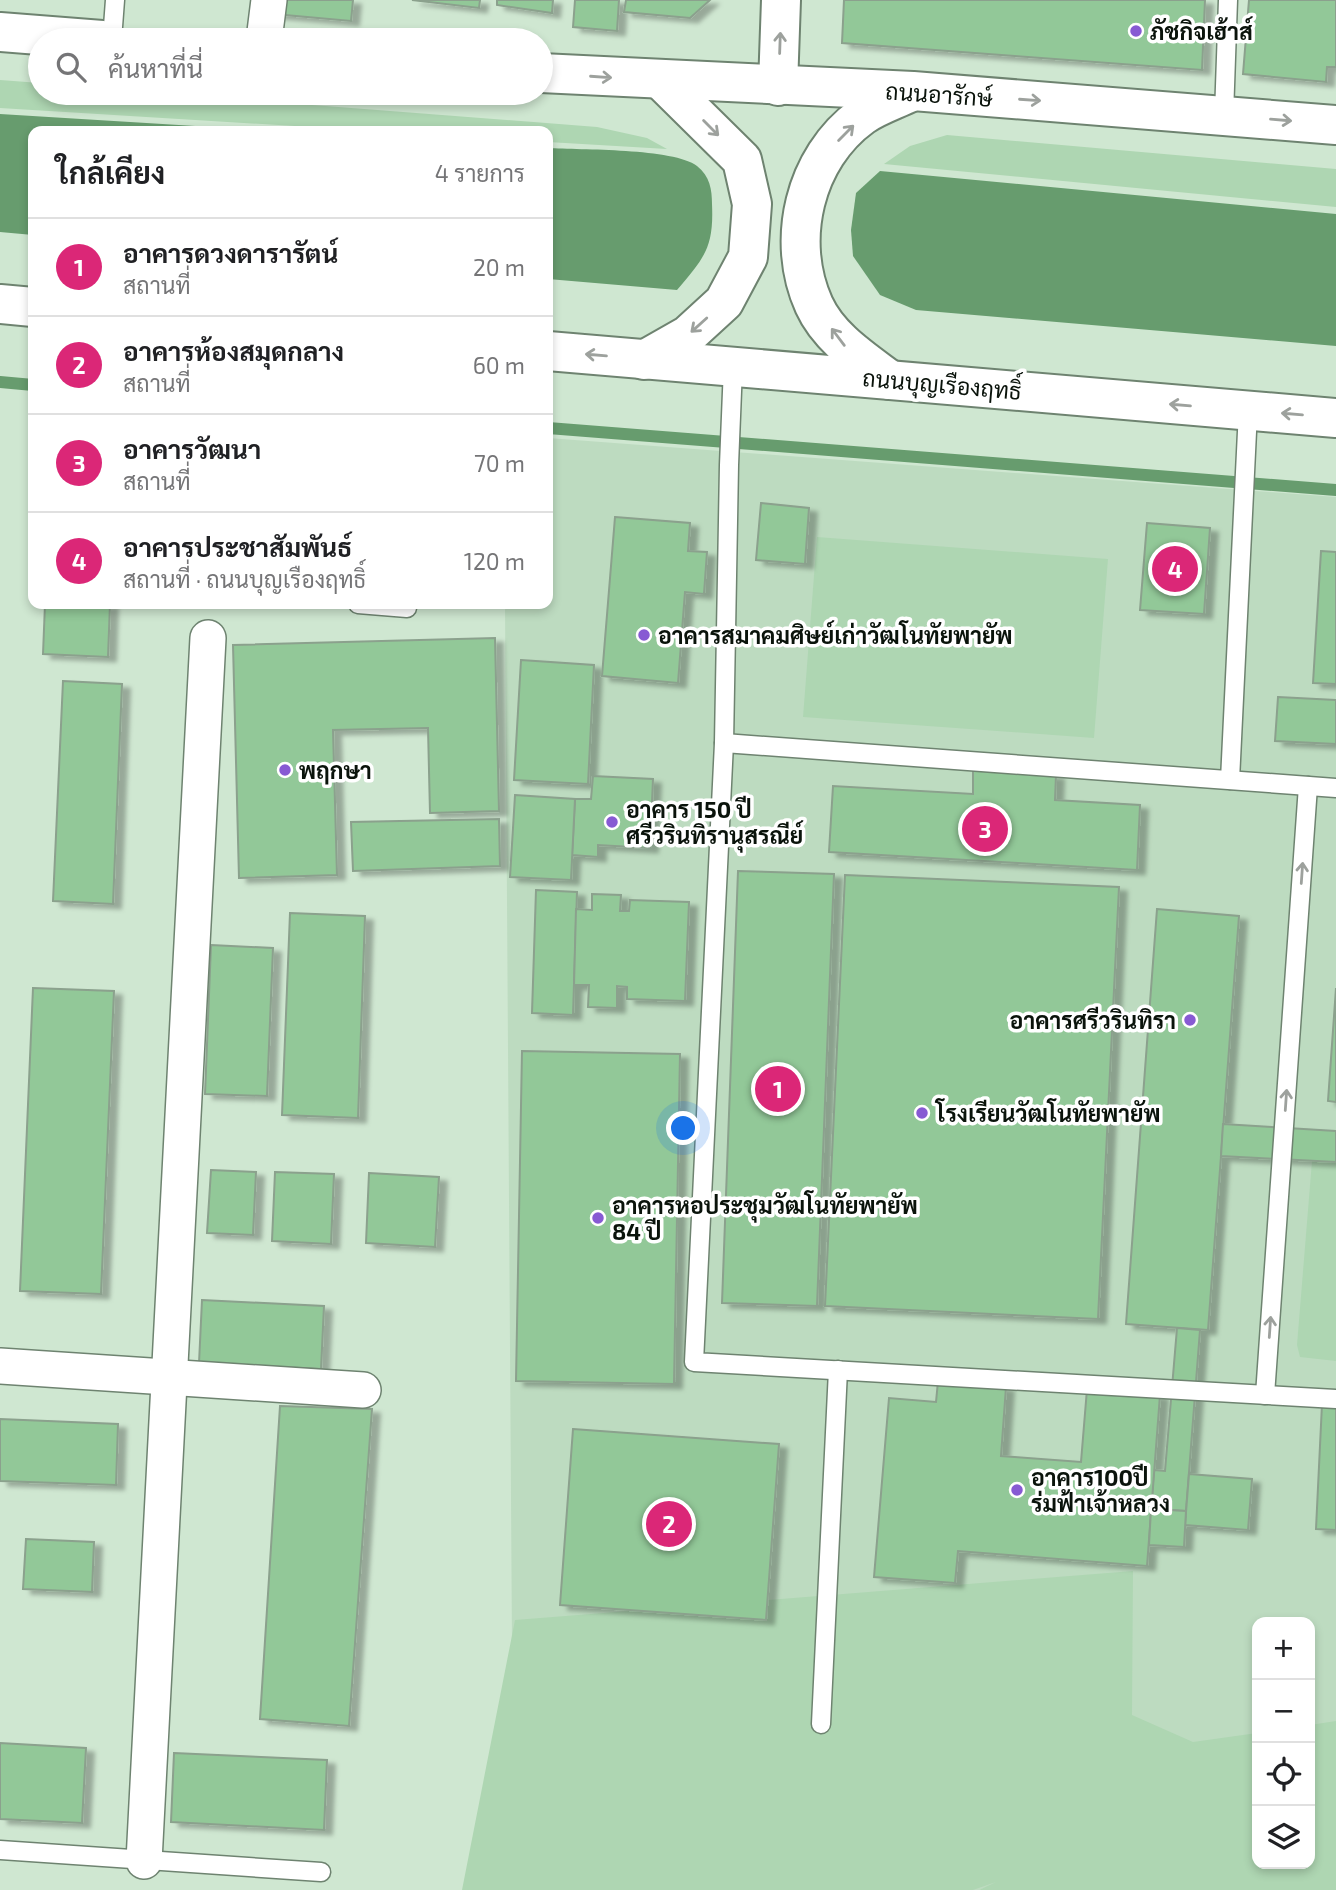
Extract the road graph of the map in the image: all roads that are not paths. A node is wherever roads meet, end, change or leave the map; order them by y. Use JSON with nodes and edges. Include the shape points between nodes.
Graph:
{"nodes":[{"id":1,"x":115,"y":0,"type":"edge"},
{"id":2,"x":269,"y":0,"type":"edge"},
{"id":3,"x":781,"y":0,"type":"edge"},
{"id":4,"x":1227,"y":0,"type":"edge"},
{"id":5,"x":113,"y":28,"type":"edge"},
{"id":6,"x":266,"y":28,"type":"edge"},
{"id":7,"x":0,"y":32,"type":"edge"},
{"id":8,"x":28,"y":34,"type":"edge"},
{"id":9,"x":553,"y":74,"type":"edge"},
{"id":10,"x":662,"y":81,"type":"junction"},
{"id":11,"x":778,"y":86,"type":"junction"},
{"id":12,"x":913,"y":91,"type":"junction"},
{"id":13,"x":1224,"y":115,"type":"junction"},
{"id":14,"x":1336,"y":125,"type":"edge"},
{"id":15,"x":0,"y":304,"type":"edge"},
{"id":16,"x":28,"y":307,"type":"edge"},
{"id":17,"x":553,"y":351,"type":"edge"},
{"id":18,"x":644,"y":360,"type":"junction"},
{"id":19,"x":733,"y":367,"type":"junction"},
{"id":20,"x":890,"y":380,"type":"junction"},
{"id":21,"x":1248,"y":411,"type":"junction"},
{"id":22,"x":1336,"y":418,"type":"edge"},
{"id":23,"x":208,"y":638,"type":"dead end"},
{"id":24,"x":724,"y":743,"type":"junction"},
{"id":25,"x":1230,"y":780,"type":"junction"},
{"id":26,"x":1308,"y":786,"type":"junction"},
{"id":27,"x":1336,"y":788,"type":"edge"},
{"id":28,"x":0,"y":1366,"type":"edge"},
{"id":29,"x":838,"y":1370,"type":"junction"},
{"id":30,"x":170,"y":1376,"type":"junction"},
{"id":31,"x":363,"y":1390,"type":"dead end"},
{"id":32,"x":1265,"y":1395,"type":"junction"},
{"id":33,"x":1336,"y":1399,"type":"edge"},
{"id":34,"x":821,"y":1724,"type":"dead end"},
{"id":35,"x":0,"y":1850,"type":"edge"},
{"id":36,"x":144,"y":1861,"type":"junction"},
{"id":37,"x":321,"y":1872,"type":"dead end"}],
"edges":[{"from":1,"to":5,"type":"lane"},
{"from":2,"to":6,"type":"street"},
{"from":11,"to":3,"type":"main road","one_way":true},
{"from":4,"to":13,"type":"lane"},
{"from":7,"to":8,"type":"main road"},
{"from":9,"to":10,"type":"main road","name":"ถนนอารักษ์","one_way":true},
{"from":10,"to":11,"type":"main road","name":"ถนนอารักษ์"},
{"from":10,"to":18,"type":"main road","one_way":true,"via":[[742,159],[752,204],[748,257],[724,302],[688,335]]},
{"from":11,"to":12,"type":"main road","name":"ถนนอารักษ์"},
{"from":12,"to":13,"type":"main road","name":"ถนนอารักษ์","one_way":true},
{"from":20,"to":12,"type":"main road","one_way":true,"via":[[846,347],[814,306],[800,255],[803,202],[834,144],[862,117]]},
{"from":13,"to":14,"type":"main road","name":"ถนนอารักษ์","one_way":true},
{"from":15,"to":16,"type":"main road"},
{"from":18,"to":17,"type":"main road","name":"ถนนบุญเรืองฤทธิ์","one_way":true},
{"from":18,"to":19,"type":"main road","name":"ถนนบุญเรืองฤทธิ์"},
{"from":19,"to":20,"type":"main road","name":"ถนนบุญเรืองฤทธิ์"},
{"from":19,"to":24,"type":"lane"},
{"from":21,"to":20,"type":"main road","name":"ถนนบุญเรืองฤทธิ์","one_way":true},
{"from":22,"to":21,"type":"main road","name":"ถนนบุญเรืองฤทธิ์","one_way":true},
{"from":21,"to":25,"type":"lane"},
{"from":23,"to":30,"type":"street"},
{"from":24,"to":25,"type":"lane"},
{"from":24,"to":29,"type":"lane","via":[[694,1362]]},
{"from":25,"to":26,"type":"lane"},
{"from":26,"to":27,"type":"lane"},
{"from":32,"to":26,"type":"lane","one_way":true},
{"from":28,"to":30,"type":"street"},
{"from":29,"to":32,"type":"lane"},
{"from":29,"to":34,"type":"lane"},
{"from":30,"to":31,"type":"street"},
{"from":30,"to":36,"type":"street"},
{"from":32,"to":33,"type":"lane"},
{"from":35,"to":36,"type":"lane"},
{"from":36,"to":37,"type":"lane"}]}
